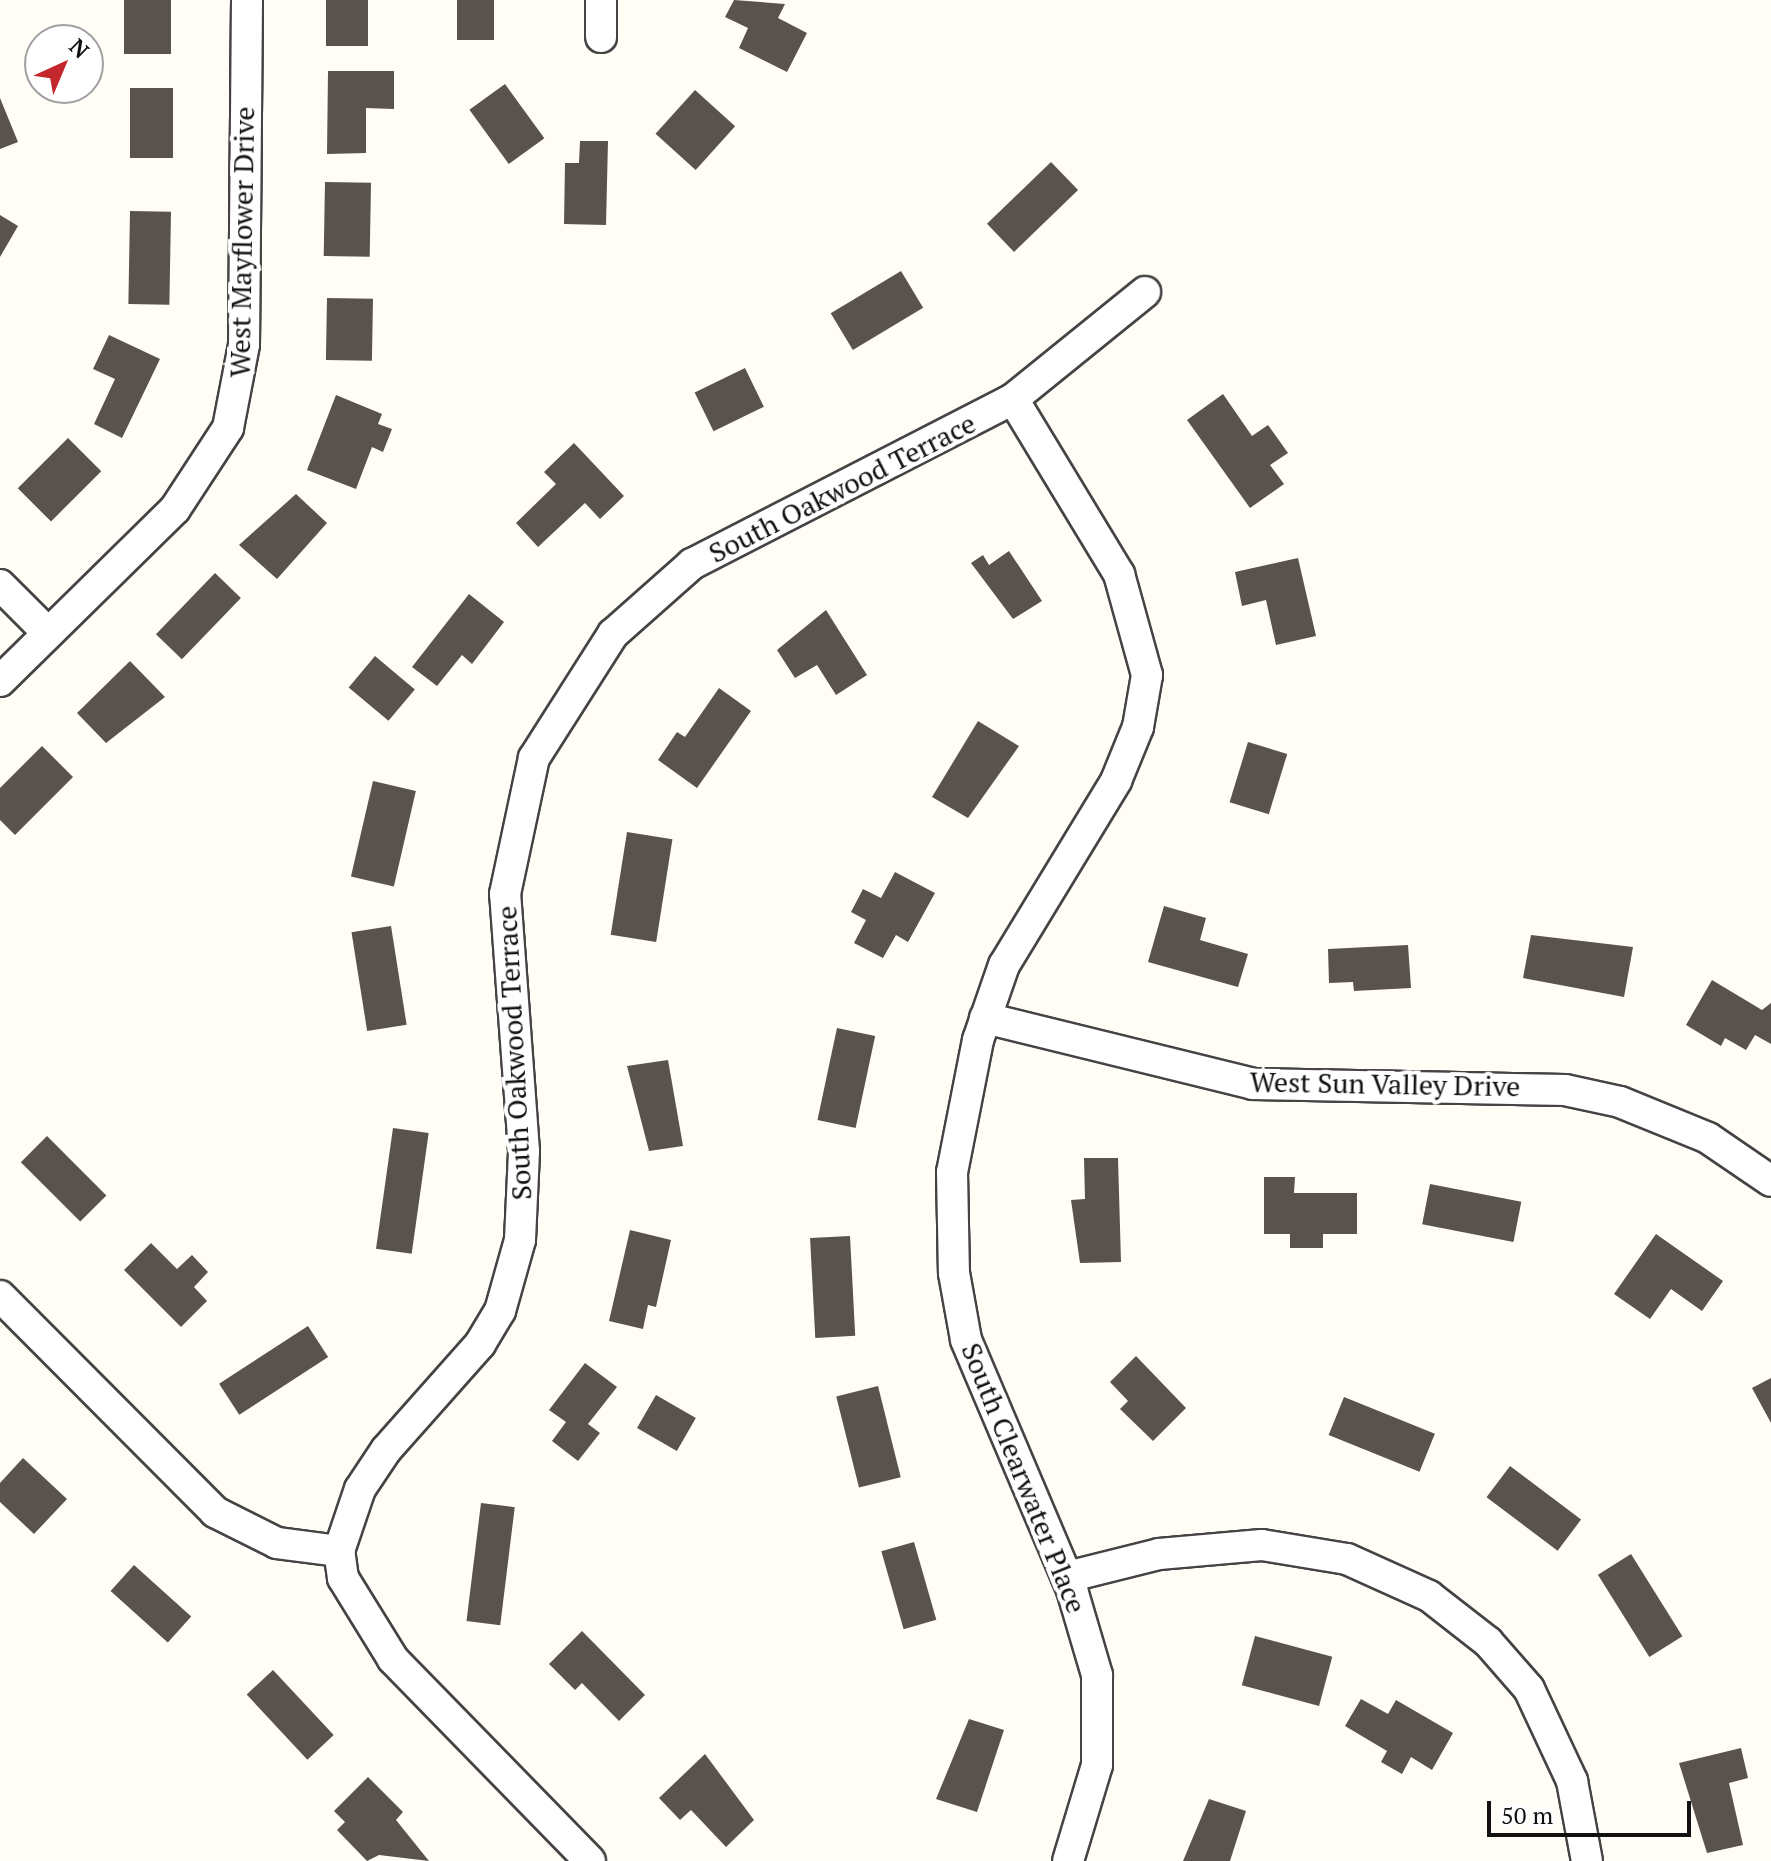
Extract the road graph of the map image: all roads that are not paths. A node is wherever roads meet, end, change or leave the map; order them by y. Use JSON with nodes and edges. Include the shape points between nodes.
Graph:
{"nodes":[{"id":1,"x":247,"y":0,"type":"edge"},
{"id":2,"x":601,"y":0,"type":"edge"},
{"id":3,"x":601,"y":37,"type":"dead end"},
{"id":4,"x":1145,"y":292,"type":"dead end"},
{"id":5,"x":1013,"y":399,"type":"junction"},
{"id":6,"x":0,"y":585,"type":"edge"},
{"id":7,"x":48,"y":633,"type":"junction"},
{"id":8,"x":0,"y":681,"type":"edge"},
{"id":9,"x":985,"y":1018,"type":"junction"},
{"id":10,"x":1771,"y":1181,"type":"edge"},
{"id":11,"x":0,"y":1296,"type":"edge"},
{"id":12,"x":339,"y":1551,"type":"junction"},
{"id":13,"x":1067,"y":1577,"type":"junction"},
{"id":14,"x":590,"y":1861,"type":"edge"},
{"id":15,"x":1068,"y":1861,"type":"edge"},
{"id":16,"x":1587,"y":1861,"type":"edge"}],
"edges":[{"from":1,"to":7,"type":"street","name":"West Mayflower Drive","via":[[244,345],[235,409],[205,472],[175,509]]},
{"from":2,"to":3,"type":"street"},
{"from":4,"to":5,"type":"street","name":"South Oakwood Terrace"},
{"from":5,"to":9,"type":"street","name":"South Clearwater Place","via":[[1119,574],[1147,675],[1138,727],[1116,781],[1015,945]]},
{"from":5,"to":12,"type":"street","name":"South Oakwood Terrace","via":[[692,564],[613,634],[551,723],[521,799],[505,894],[526,1184],[513,1267],[480,1344],[360,1489]]},
{"from":6,"to":7,"type":"street"},
{"from":7,"to":8,"type":"street","name":"West Mayflower Drive"},
{"from":9,"to":10,"type":"street","name":"West Sun Valley Drive","via":[[1253,1084],[1565,1090],[1620,1102],[1708,1138]]},
{"from":9,"to":13,"type":"street","name":"South Clearwater Place","via":[[952,1172],[954,1273],[966,1340],[994,1419]]},
{"from":11,"to":12,"type":"street","via":[[215,1512],[277,1543]]},
{"from":12,"to":14,"type":"street","via":[[343,1578],[393,1659]]},
{"from":13,"to":15,"type":"street","name":"South Clearwater Place","via":[[1093,1655],[1099,1714],[1093,1790]]},
{"from":13,"to":16,"type":"street","via":[[1159,1554],[1262,1545],[1347,1559],[1429,1596],[1488,1642],[1529,1689],[1572,1781]]}]}
